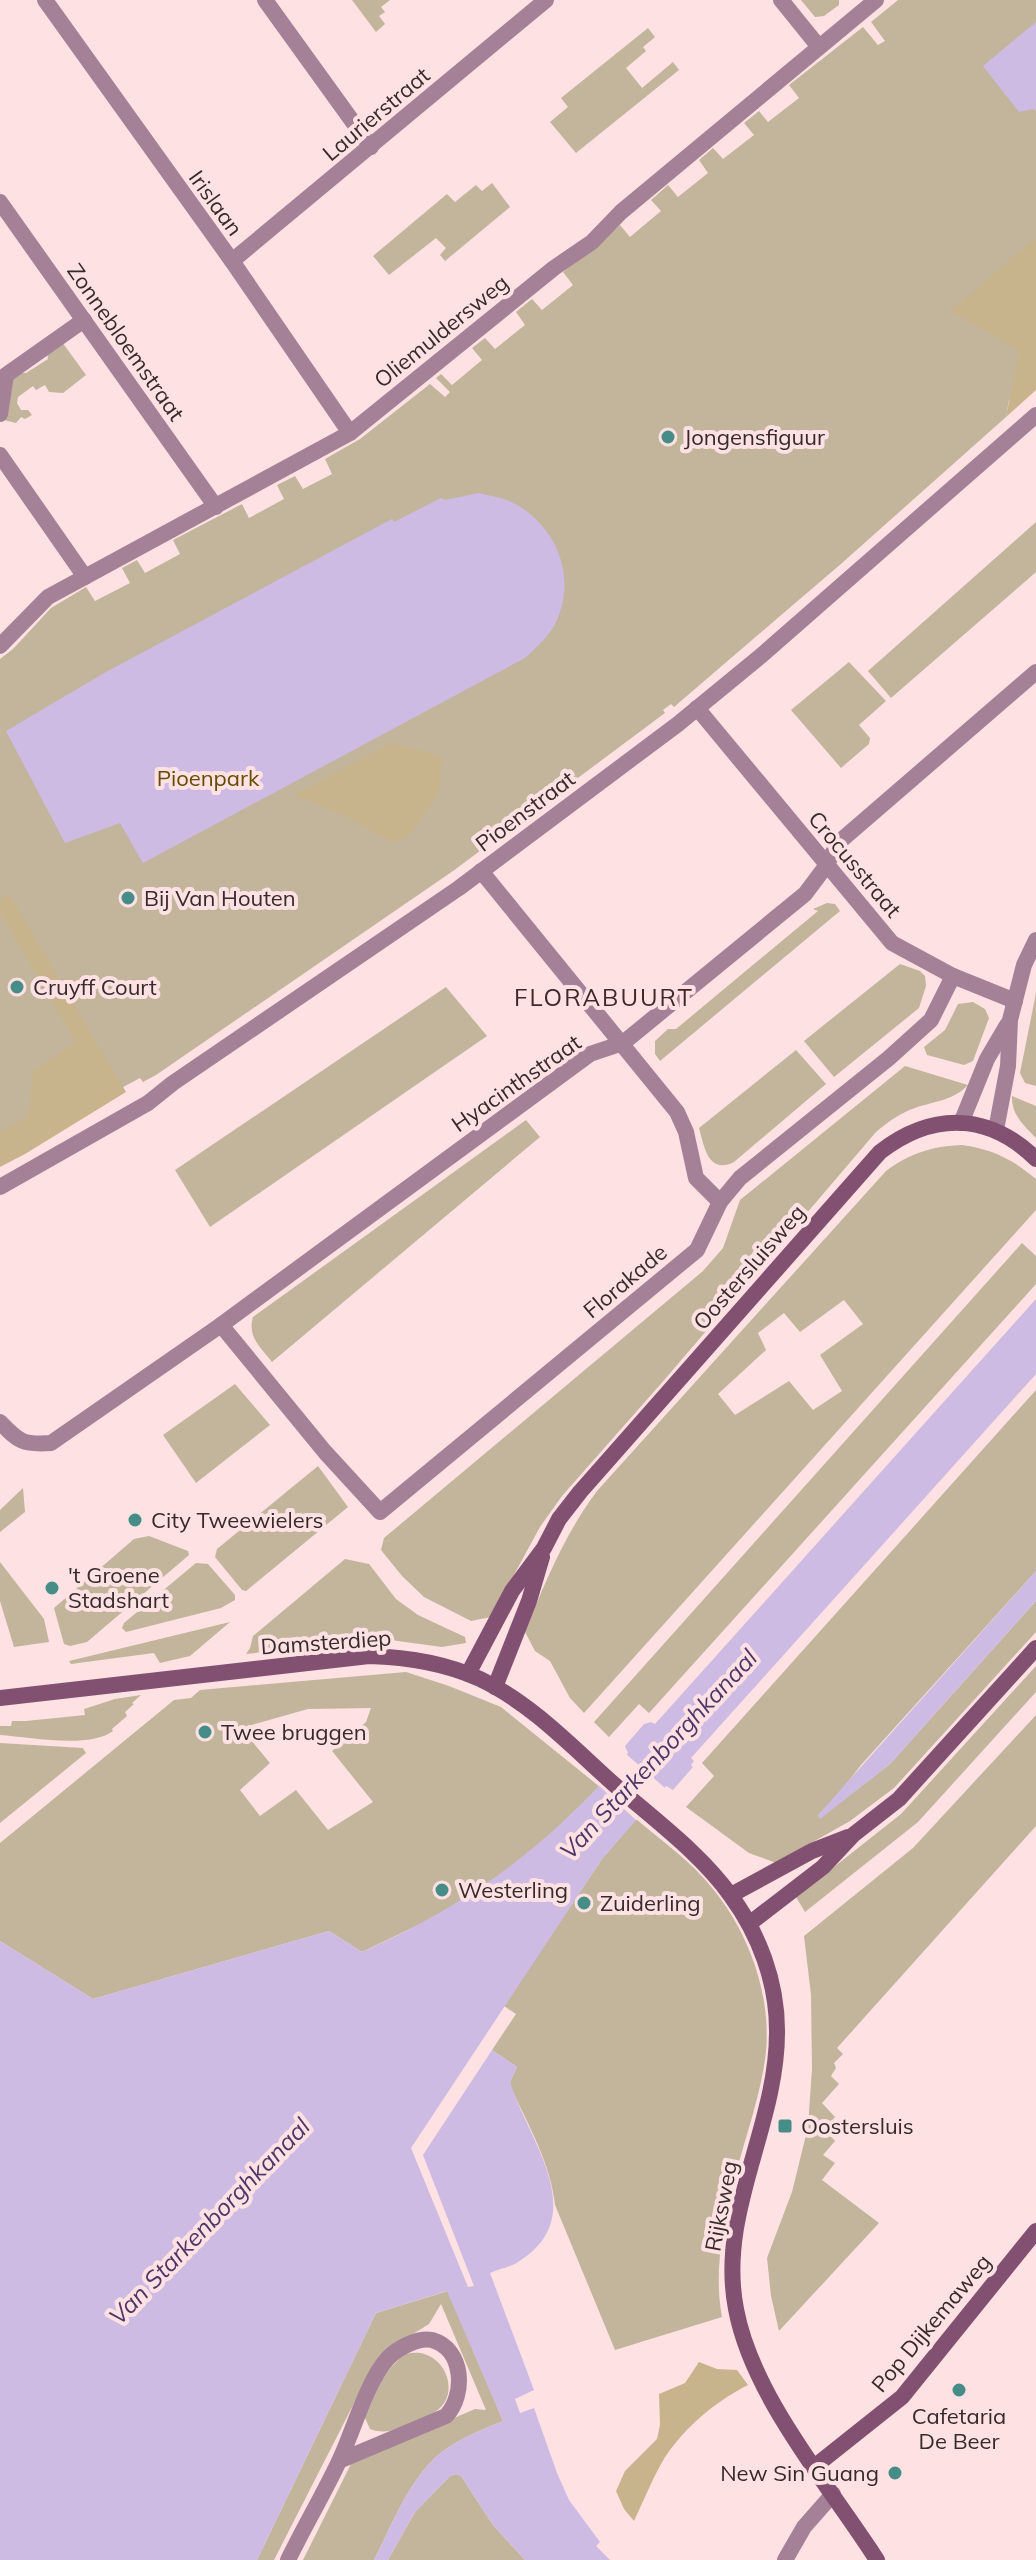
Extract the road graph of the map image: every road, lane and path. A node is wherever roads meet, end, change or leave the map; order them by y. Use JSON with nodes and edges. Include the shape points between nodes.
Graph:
{"nodes":[{"id":1,"x":45,"y":0,"type":"edge"},
{"id":2,"x":265,"y":0,"type":"edge"},
{"id":3,"x":546,"y":0,"type":"edge"},
{"id":4,"x":781,"y":0,"type":"edge"},
{"id":5,"x":871,"y":2,"type":"edge"},
{"id":6,"x":527,"y":6,"type":"edge"},
{"id":7,"x":819,"y":47,"type":"junction"},
{"id":8,"x":371,"y":147,"type":"junction"},
{"id":9,"x":0,"y":202,"type":"edge"},
{"id":10,"x":232,"y":261,"type":"junction"},
{"id":11,"x":84,"y":320,"type":"junction"},
{"id":12,"x":0,"y":414,"type":"edge"},
{"id":13,"x":1036,"y":415,"type":"edge"},
{"id":14,"x":350,"y":433,"type":"junction"},
{"id":15,"x":0,"y":455,"type":"edge"},
{"id":16,"x":216,"y":507,"type":"junction"},
{"id":17,"x":85,"y":577,"type":"junction"},
{"id":18,"x":0,"y":646,"type":"edge"},
{"id":19,"x":1036,"y":672,"type":"edge"},
{"id":20,"x":697,"y":708,"type":"junction"},
{"id":21,"x":826,"y":866,"type":"junction"},
{"id":22,"x":481,"y":871,"type":"junction"},
{"id":23,"x":1036,"y":940,"type":"edge"},
{"id":24,"x":953,"y":976,"type":"junction"},
{"id":25,"x":1015,"y":1001,"type":"junction"},
{"id":26,"x":1010,"y":1020,"type":"junction"},
{"id":27,"x":623,"y":1043,"type":"junction"},
{"id":28,"x":961,"y":1123,"type":"junction"},
{"id":29,"x":996,"y":1130,"type":"junction"},
{"id":30,"x":1036,"y":1159,"type":"edge"},
{"id":31,"x":0,"y":1187,"type":"edge"},
{"id":32,"x":720,"y":1202,"type":"junction"},
{"id":33,"x":221,"y":1325,"type":"junction"},
{"id":34,"x":0,"y":1422,"type":"edge"},
{"id":35,"x":544,"y":1548,"type":"junction"},
{"id":36,"x":1036,"y":1648,"type":"edge"},
{"id":37,"x":468,"y":1674,"type":"junction"},
{"id":38,"x":495,"y":1687,"type":"junction"},
{"id":39,"x":0,"y":1698,"type":"edge"},
{"id":40,"x":853,"y":1835,"type":"junction"},
{"id":41,"x":731,"y":1895,"type":"junction"},
{"id":42,"x":749,"y":1924,"type":"junction"},
{"id":43,"x":1036,"y":2231,"type":"edge"},
{"id":44,"x":339,"y":2461,"type":"junction"},
{"id":45,"x":814,"y":2467,"type":"junction"},
{"id":46,"x":833,"y":2494,"type":"junction"},
{"id":47,"x":288,"y":2560,"type":"edge"},
{"id":48,"x":785,"y":2560,"type":"edge"},
{"id":49,"x":877,"y":2560,"type":"edge"}],
"edges":[{"from":1,"to":10,"type":"street","name":"Irislaan"},
{"from":2,"to":8,"type":"street"},
{"from":3,"to":6,"type":"street","name":"Laurierstraat"},
{"from":4,"to":7,"type":"street"},
{"from":5,"to":7,"type":"street","name":"Oliemuldersweg"},
{"from":6,"to":8,"type":"street","name":"Laurierstraat"},
{"from":7,"to":14,"type":"street","name":"Oliemuldersweg","via":[[592,242]]},
{"from":8,"to":10,"type":"street","name":"Laurierstraat"},
{"from":9,"to":11,"type":"street","name":"Zonnebloemstraat"},
{"from":10,"to":14,"type":"street","name":"Irislaan"},
{"from":11,"to":12,"type":"street","via":[[6,375]]},
{"from":11,"to":16,"type":"street","name":"Zonnebloemstraat"},
{"from":13,"to":20,"type":"street","name":"Pioenstraat"},
{"from":14,"to":16,"type":"street","name":"Oliemuldersweg"},
{"from":15,"to":17,"type":"street"},
{"from":16,"to":17,"type":"street","name":"Oliemuldersweg"},
{"from":17,"to":18,"type":"street","name":"Oliemuldersweg","via":[[48,597]]},
{"from":19,"to":21,"type":"street","name":"Hyacinthstraat","via":[[838,843]]},
{"from":20,"to":21,"type":"street","name":"Crocusstraat"},
{"from":20,"to":22,"type":"street","name":"Pioenstraat"},
{"from":21,"to":24,"type":"street","name":"Crocusstraat","via":[[892,943]]},
{"from":21,"to":27,"type":"street","name":"Hyacinthstraat","via":[[805,894]]},
{"from":22,"to":27,"type":"street"},
{"from":22,"to":31,"type":"street","name":"Pioenstraat","via":[[148,1103]]},
{"from":23,"to":25,"type":"street"},
{"from":24,"to":25,"type":"street","name":"Crocusstraat"},
{"from":24,"to":32,"type":"street","name":"Florakade","via":[[931,1020],[740,1178]]},
{"from":25,"to":26,"type":"street"},
{"from":26,"to":28,"type":"street","via":[[987,1059]]},
{"from":26,"to":29,"type":"street"},
{"from":27,"to":32,"type":"street","via":[[677,1112],[696,1178]]},
{"from":27,"to":33,"type":"street","name":"Hyacinthstraat","via":[[590,1054]]},
{"from":28,"to":29,"type":"street","name":"Oostersluisweg"},
{"from":28,"to":35,"type":"street","name":"Oostersluisweg","via":[[906,1134],[868,1164],[580,1492]]},
{"from":29,"to":30,"type":"street","name":"Oostersluisweg"},
{"from":32,"to":33,"type":"street","name":"Florakade","via":[[697,1250],[380,1512]]},
{"from":33,"to":34,"type":"street","name":"Hyacinthstraat","via":[[51,1443],[17,1440]]},
{"from":35,"to":37,"type":"street","name":"Oostersluisweg","via":[[512,1591]]},
{"from":35,"to":38,"type":"street","name":"Oostersluisweg"},
{"from":36,"to":40,"type":"street","via":[[899,1799]]},
{"from":37,"to":38,"type":"street","name":"Damsterdiep"},
{"from":37,"to":39,"type":"street","name":"Damsterdiep","via":[[421,1661],[369,1656]]},
{"from":38,"to":41,"type":"street","name":"Damsterdiep","via":[[536,1715]]},
{"from":40,"to":41,"type":"street"},
{"from":40,"to":42,"type":"street","via":[[823,1867]]},
{"from":41,"to":42,"type":"street","name":"Damsterdiep"},
{"from":42,"to":45,"type":"street","name":"Rijksweg","via":[[772,1983],[777,2057],[736,2221],[732,2286],[753,2364]]},
{"from":43,"to":45,"type":"street","name":"Pop Dijkemaweg","via":[[902,2397]]},
{"from":44,"to":44,"type":"street","via":[[390,2356],[405,2345],[429,2339],[444,2346],[460,2382],[453,2409]]},
{"from":44,"to":47,"type":"street"},
{"from":45,"to":46,"type":"street","name":"Rijksweg"},
{"from":46,"to":48,"type":"street","via":[[804,2527]]},
{"from":46,"to":49,"type":"street","name":"Rijksweg"}]}
